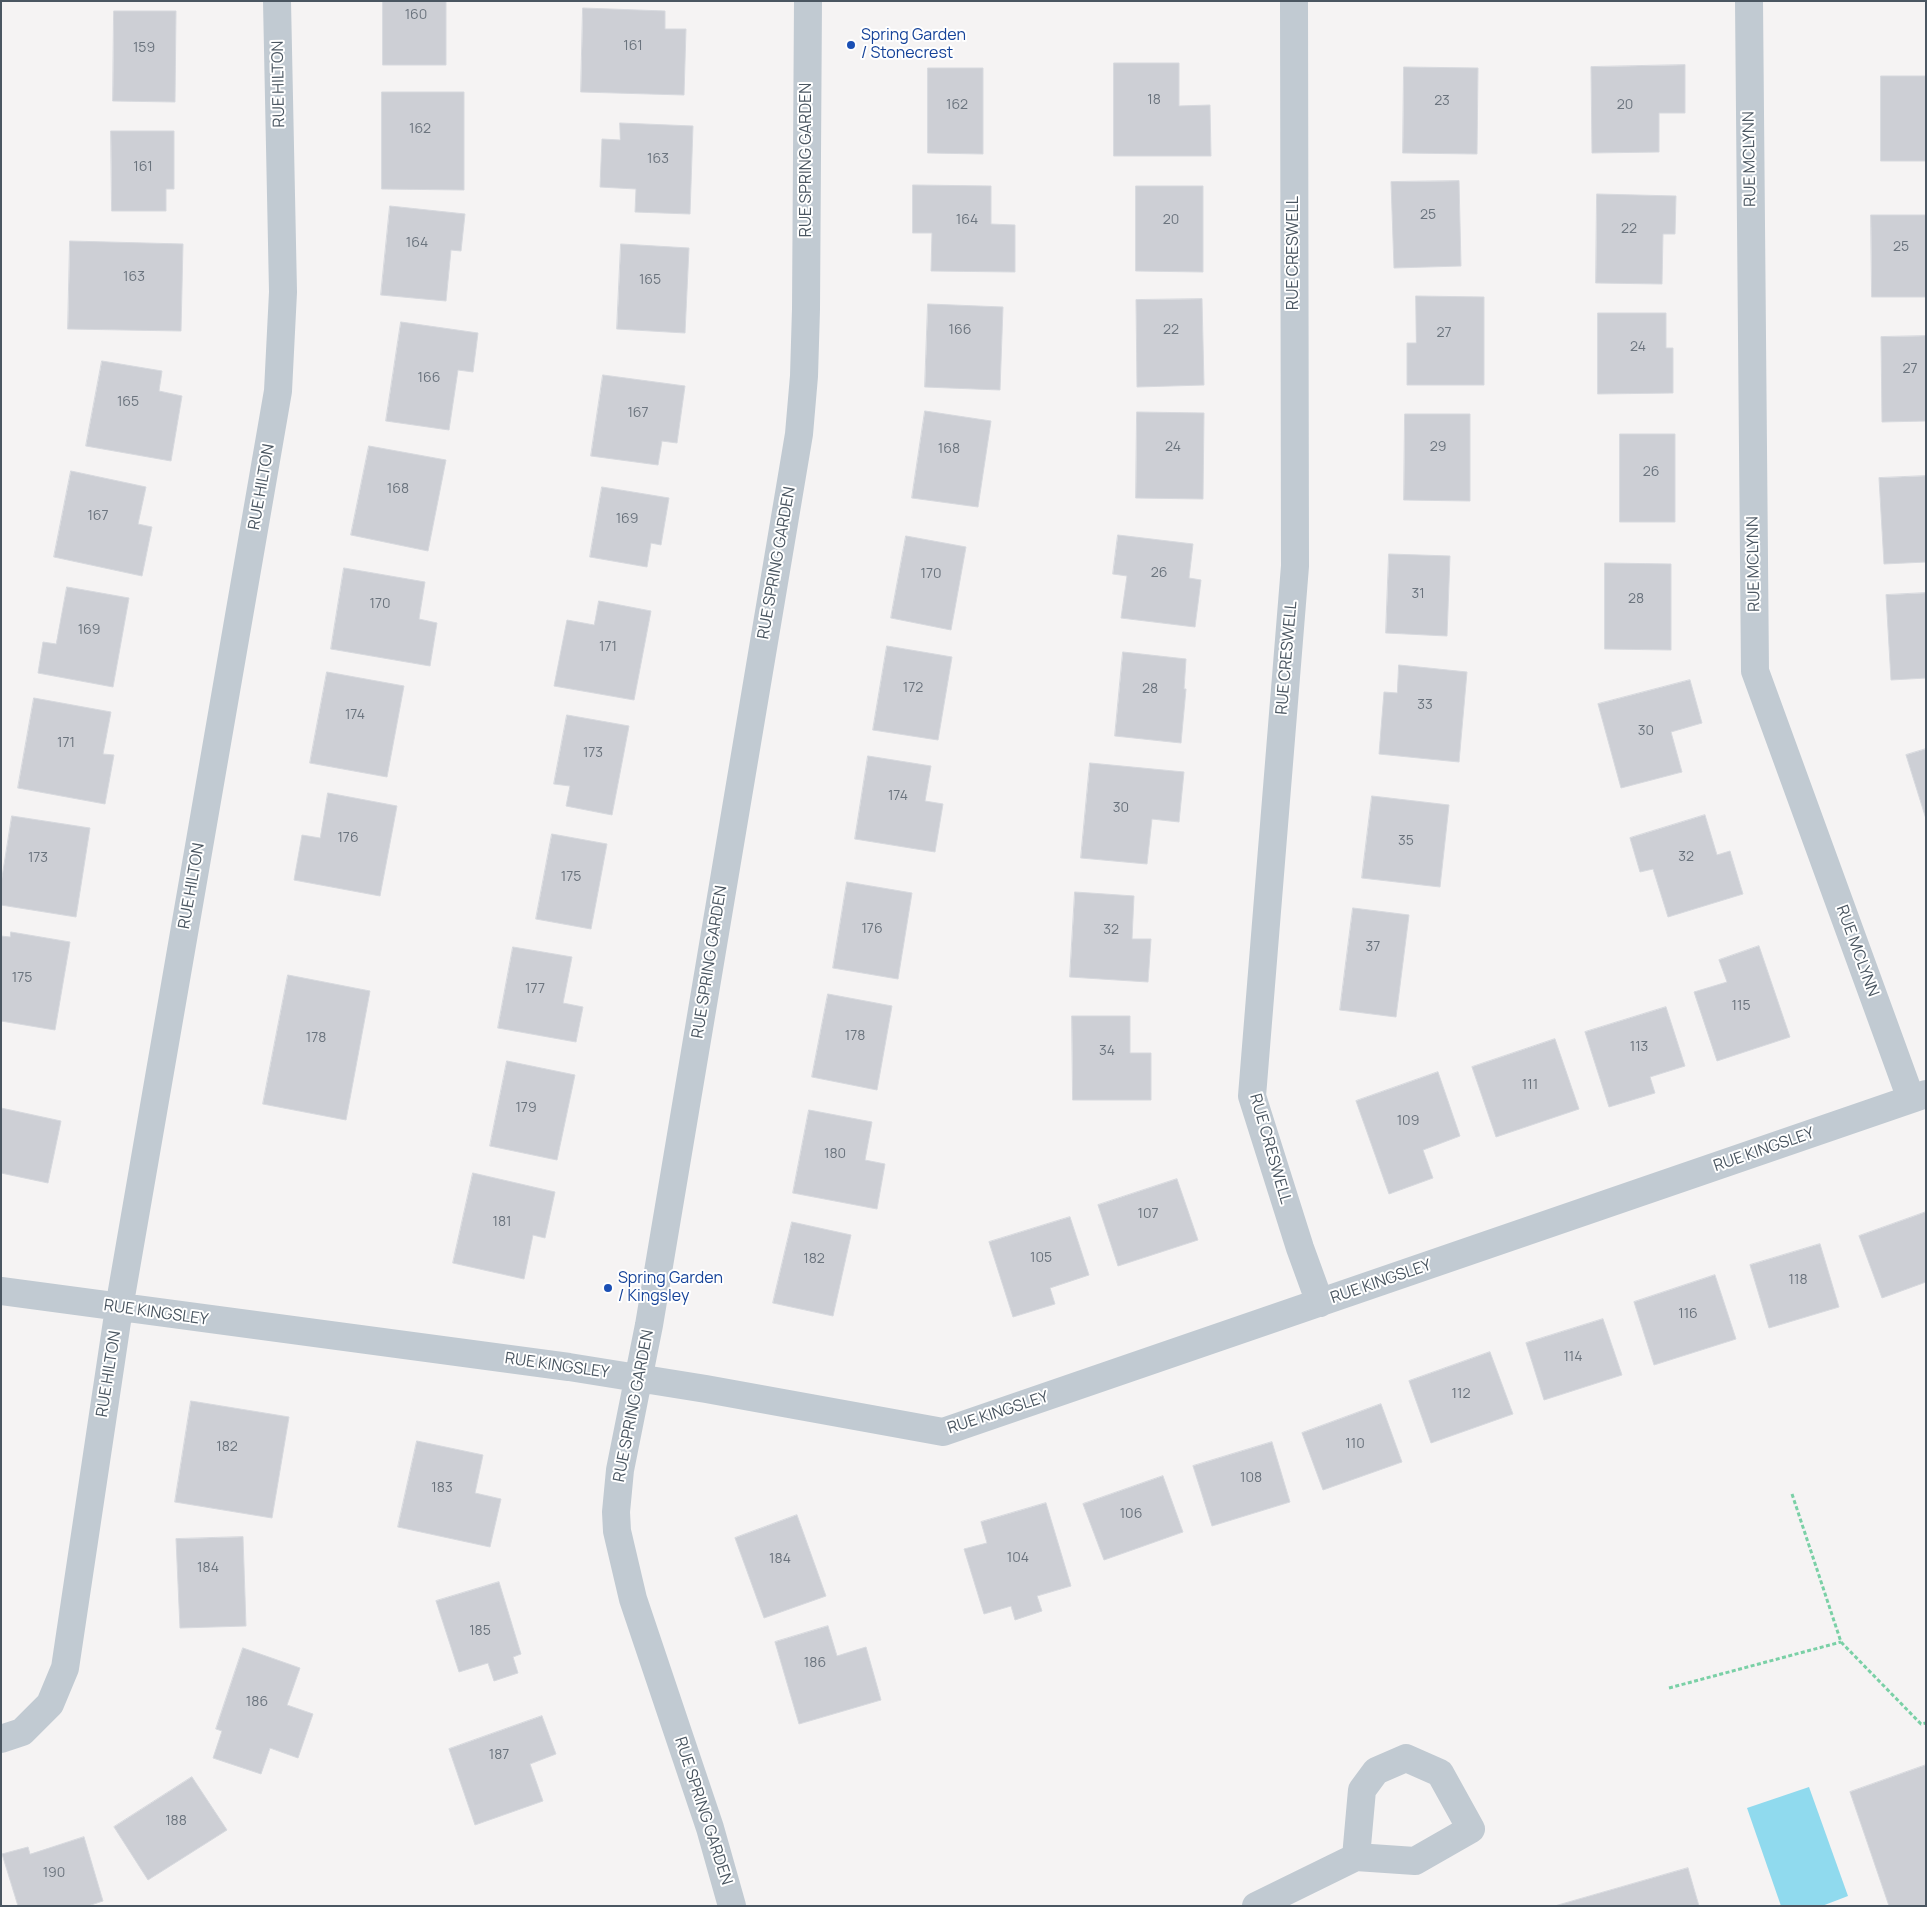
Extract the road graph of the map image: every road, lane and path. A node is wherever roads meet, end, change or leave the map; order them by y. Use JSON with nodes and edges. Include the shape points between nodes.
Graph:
{"nodes":[{"id":1,"x":277,"y":1,"type":"edge"},
{"id":2,"x":808,"y":1,"type":"edge"},
{"id":3,"x":1294,"y":1,"type":"edge"},
{"id":4,"x":1749,"y":1,"type":"edge"},
{"id":5,"x":1918,"y":1096,"type":"edge"},
{"id":6,"x":1,"y":1291,"type":"edge"},
{"id":7,"x":1320,"y":1303,"type":"junction"},
{"id":8,"x":119,"y":1308,"type":"junction"},
{"id":9,"x":638,"y":1378,"type":"junction"},
{"id":10,"x":1792,"y":1494,"type":"dead end"},
{"id":11,"x":1841,"y":1642,"type":"junction"},
{"id":12,"x":1669,"y":1688,"type":"dead end"},
{"id":13,"x":1926,"y":1723,"type":"edge"},
{"id":14,"x":1,"y":1739,"type":"edge"},
{"id":15,"x":1356,"y":1857,"type":"junction"},
{"id":16,"x":732,"y":1906,"type":"edge"},
{"id":17,"x":1256,"y":1906,"type":"edge"}],
"edges":[{"from":1,"to":8,"type":"street","name":"RUE HILTON","via":[[283,292],[278,391]]},
{"from":2,"to":9,"type":"street","name":"RUE SPRING GARDEN","via":[[806,309],[799,434]]},
{"from":3,"to":7,"type":"street","name":"RUE CRESWELL","via":[[1295,566],[1252,1096]]},
{"from":4,"to":5,"type":"street","name":"RUE MCLYNN","via":[[1755,671]]},
{"from":5,"to":7,"type":"street","name":"RUE KINGSLEY"},
{"from":6,"to":8,"type":"street","name":"RUE KINGSLEY"},
{"from":7,"to":9,"type":"street","name":"RUE KINGSLEY","via":[[943,1432]]},
{"from":8,"to":9,"type":"street","name":"RUE KINGSLEY","via":[[569,1366]]},
{"from":8,"to":14,"type":"street","name":"RUE HILTON","via":[[65,1668],[50,1704],[22,1732]]},
{"from":9,"to":16,"type":"street","name":"RUE SPRING GARDEN","via":[[620,1470],[616,1512],[619,1539],[633,1599],[707,1819]]},
{"from":10,"to":11,"type":"path"},
{"from":11,"to":12,"type":"path"},
{"from":11,"to":13,"type":"path","via":[[1921,1724]]},
{"from":15,"to":15,"type":"street","via":[[1415,1861],[1471,1829],[1440,1773],[1406,1758],[1376,1771],[1362,1790]]},
{"from":15,"to":17,"type":"street"}]}
